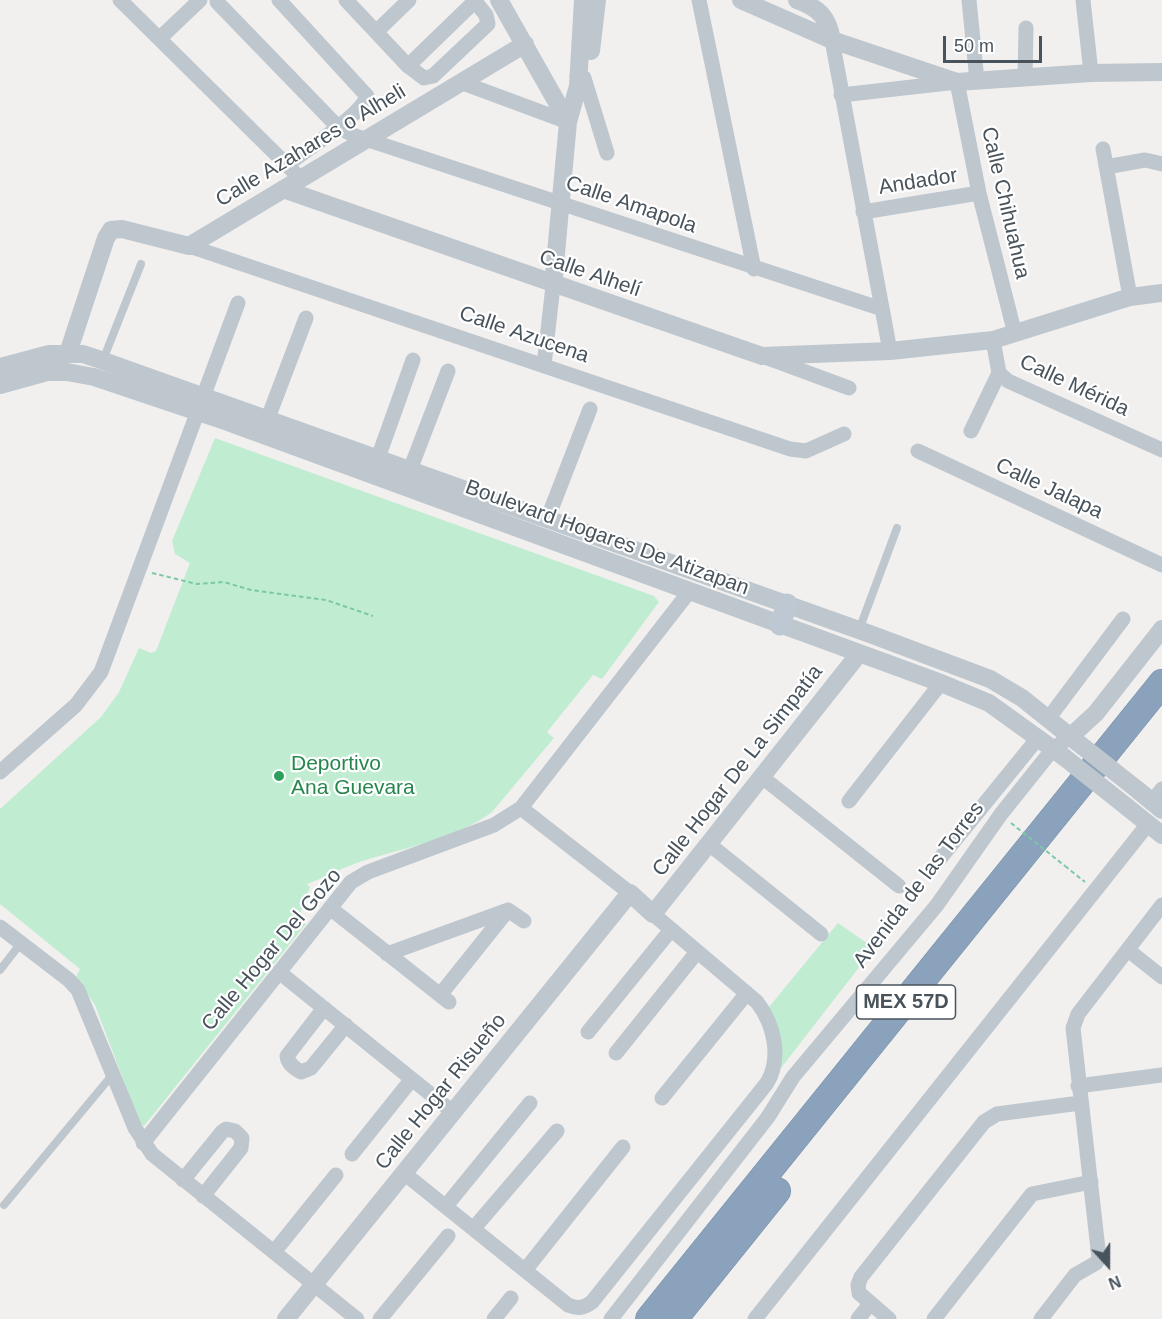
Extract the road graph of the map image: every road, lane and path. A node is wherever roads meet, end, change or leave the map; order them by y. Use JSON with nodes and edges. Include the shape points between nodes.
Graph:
{"nodes":[{"id":1,"x":120,"y":0,"type":"edge"},
{"id":2,"x":200,"y":0,"type":"edge"},
{"id":3,"x":279,"y":0,"type":"edge"},
{"id":4,"x":346,"y":0,"type":"edge"},
{"id":5,"x":409,"y":0,"type":"edge"},
{"id":6,"x":499,"y":0,"type":"edge"},
{"id":7,"x":583,"y":0,"type":"edge"},
{"id":8,"x":597,"y":0,"type":"edge"},
{"id":9,"x":699,"y":0,"type":"edge"},
{"id":10,"x":741,"y":0,"type":"edge"},
{"id":11,"x":797,"y":0,"type":"edge"},
{"id":12,"x":969,"y":0,"type":"edge"},
{"id":13,"x":1083,"y":0,"type":"edge"},
{"id":14,"x":475,"y":1,"type":"edge"},
{"id":15,"x":217,"y":2,"type":"dead end"},
{"id":16,"x":1026,"y":28,"type":"dead end"},
{"id":17,"x":376,"y":32,"type":"junction"},
{"id":18,"x":160,"y":38,"type":"junction"},
{"id":19,"x":832,"y":40,"type":"junction"},
{"id":20,"x":525,"y":44,"type":"junction"},
{"id":21,"x":408,"y":66,"type":"junction"},
{"id":22,"x":1162,"y":72,"type":"edge"},
{"id":23,"x":1091,"y":73,"type":"junction"},
{"id":24,"x":1025,"y":78,"type":"junction"},
{"id":25,"x":580,"y":80,"type":"junction"},
{"id":26,"x":977,"y":81,"type":"junction"},
{"id":27,"x":460,"y":82,"type":"junction"},
{"id":28,"x":957,"y":82,"type":"junction"},
{"id":29,"x":841,"y":95,"type":"junction"},
{"id":30,"x":568,"y":122,"type":"junction"},
{"id":31,"x":338,"y":127,"type":"junction"},
{"id":32,"x":367,"y":139,"type":"junction"},
{"id":33,"x":1103,"y":149,"type":"dead end"},
{"id":34,"x":607,"y":153,"type":"dead end"},
{"id":35,"x":1162,"y":164,"type":"edge"},
{"id":36,"x":286,"y":165,"type":"junction"},
{"id":37,"x":1106,"y":167,"type":"junction"},
{"id":38,"x":301,"y":179,"type":"junction"},
{"id":39,"x":283,"y":189,"type":"junction"},
{"id":40,"x":979,"y":194,"type":"junction"},
{"id":41,"x":562,"y":204,"type":"junction"},
{"id":42,"x":863,"y":212,"type":"junction"},
{"id":43,"x":189,"y":246,"type":"junction"},
{"id":44,"x":141,"y":264,"type":"dead end"},
{"id":45,"x":754,"y":269,"type":"junction"},
{"id":46,"x":553,"y":286,"type":"junction"},
{"id":47,"x":1162,"y":293,"type":"edge"},
{"id":48,"x":1130,"y":297,"type":"junction"},
{"id":49,"x":238,"y":303,"type":"dead end"},
{"id":50,"x":882,"y":309,"type":"junction"},
{"id":51,"x":306,"y":318,"type":"dead end"},
{"id":52,"x":1015,"y":334,"type":"junction"},
{"id":53,"x":993,"y":340,"type":"junction"},
{"id":54,"x":890,"y":351,"type":"junction"},
{"id":55,"x":68,"y":353,"type":"junction"},
{"id":56,"x":762,"y":356,"type":"junction"},
{"id":57,"x":103,"y":360,"type":"junction"},
{"id":58,"x":413,"y":360,"type":"dead end"},
{"id":59,"x":544,"y":366,"type":"junction"},
{"id":60,"x":0,"y":367,"type":"edge"},
{"id":61,"x":448,"y":371,"type":"dead end"},
{"id":62,"x":999,"y":373,"type":"junction"},
{"id":63,"x":0,"y":385,"type":"edge"},
{"id":64,"x":849,"y":388,"type":"dead end"},
{"id":65,"x":201,"y":404,"type":"junction"},
{"id":66,"x":590,"y":409,"type":"dead end"},
{"id":67,"x":268,"y":418,"type":"junction"},
{"id":68,"x":971,"y":431,"type":"dead end"},
{"id":69,"x":844,"y":434,"type":"dead end"},
{"id":70,"x":1162,"y":450,"type":"edge"},
{"id":71,"x":918,"y":451,"type":"dead end"},
{"id":72,"x":378,"y":458,"type":"junction"},
{"id":73,"x":410,"y":470,"type":"junction"},
{"id":74,"x":547,"y":520,"type":"junction"},
{"id":75,"x":897,"y":528,"type":"dead end"},
{"id":76,"x":1162,"y":565,"type":"edge"},
{"id":77,"x":140,"y":570,"type":"junction"},
{"id":78,"x":689,"y":592,"type":"junction"},
{"id":79,"x":787,"y":604,"type":"junction"},
{"id":80,"x":373,"y":616,"type":"dead end"},
{"id":81,"x":1123,"y":619,"type":"dead end"},
{"id":82,"x":780,"y":625,"type":"junction"},
{"id":83,"x":1162,"y":629,"type":"edge"},
{"id":84,"x":859,"y":630,"type":"junction"},
{"id":85,"x":858,"y":655,"type":"junction"},
{"id":86,"x":941,"y":683,"type":"junction"},
{"id":87,"x":1162,"y":683,"type":"edge"},
{"id":88,"x":1162,"y":711,"type":"edge"},
{"id":89,"x":1048,"y":719,"type":"junction"},
{"id":90,"x":1038,"y":738,"type":"junction"},
{"id":91,"x":1074,"y":740,"type":"junction"},
{"id":92,"x":1058,"y":753,"type":"junction"},
{"id":93,"x":0,"y":772,"type":"edge"},
{"id":94,"x":762,"y":777,"type":"junction"},
{"id":95,"x":1154,"y":798,"type":"edge"},
{"id":96,"x":849,"y":801,"type":"dead end"},
{"id":97,"x":521,"y":808,"type":"junction"},
{"id":98,"x":1011,"y":823,"type":"dead end"},
{"id":99,"x":1155,"y":830,"type":"edge"},
{"id":100,"x":709,"y":844,"type":"junction"},
{"id":101,"x":938,"y":861,"type":"dead end"},
{"id":102,"x":899,"y":886,"type":"dead end"},
{"id":103,"x":1096,"y":892,"type":"junction"},
{"id":104,"x":630,"y":893,"type":"junction"},
{"id":105,"x":1162,"y":905,"type":"edge"},
{"id":106,"x":330,"y":908,"type":"junction"},
{"id":107,"x":508,"y":910,"type":"junction"},
{"id":108,"x":653,"y":914,"type":"junction"},
{"id":109,"x":524,"y":921,"type":"dead end"},
{"id":110,"x":0,"y":927,"type":"edge"},
{"id":111,"x":670,"y":931,"type":"junction"},
{"id":112,"x":821,"y":934,"type":"dead end"},
{"id":113,"x":21,"y":943,"type":"junction"},
{"id":114,"x":1128,"y":950,"type":"junction"},
{"id":115,"x":697,"y":952,"type":"junction"},
{"id":116,"x":387,"y":954,"type":"junction"},
{"id":117,"x":0,"y":970,"type":"edge"},
{"id":118,"x":279,"y":972,"type":"junction"},
{"id":119,"x":1162,"y":977,"type":"edge"},
{"id":120,"x":747,"y":993,"type":"junction"},
{"id":121,"x":324,"y":1008,"type":"junction"},
{"id":122,"x":346,"y":1026,"type":"junction"},
{"id":123,"x":588,"y":1032,"type":"dead end"},
{"id":124,"x":616,"y":1053,"type":"dead end"},
{"id":125,"x":114,"y":1073,"type":"junction"},
{"id":126,"x":1162,"y":1075,"type":"edge"},
{"id":127,"x":412,"y":1079,"type":"junction"},
{"id":128,"x":1078,"y":1086,"type":"junction"},
{"id":129,"x":662,"y":1098,"type":"dead end"},
{"id":130,"x":530,"y":1103,"type":"dead end"},
{"id":131,"x":1080,"y":1103,"type":"junction"},
{"id":132,"x":454,"y":1113,"type":"junction"},
{"id":133,"x":557,"y":1131,"type":"dead end"},
{"id":134,"x":142,"y":1143,"type":"junction"},
{"id":135,"x":623,"y":1147,"type":"dead end"},
{"id":136,"x":352,"y":1154,"type":"dead end"},
{"id":137,"x":405,"y":1174,"type":"junction"},
{"id":138,"x":336,"y":1175,"type":"dead end"},
{"id":139,"x":183,"y":1180,"type":"junction"},
{"id":140,"x":1091,"y":1182,"type":"junction"},
{"id":141,"x":202,"y":1196,"type":"junction"},
{"id":142,"x":4,"y":1205,"type":"dead end"},
{"id":143,"x":446,"y":1206,"type":"junction"},
{"id":144,"x":474,"y":1228,"type":"junction"},
{"id":145,"x":448,"y":1236,"type":"dead end"},
{"id":146,"x":274,"y":1252,"type":"junction"},
{"id":147,"x":525,"y":1269,"type":"junction"},
{"id":148,"x":314,"y":1284,"type":"junction"},
{"id":149,"x":511,"y":1298,"type":"dead end"},
{"id":150,"x":870,"y":1304,"type":"junction"},
{"id":151,"x":1043,"y":1318,"type":"edge"},
{"id":152,"x":286,"y":1319,"type":"edge"},
{"id":153,"x":357,"y":1319,"type":"edge"},
{"id":154,"x":380,"y":1319,"type":"edge"},
{"id":155,"x":494,"y":1319,"type":"edge"},
{"id":156,"x":611,"y":1319,"type":"edge"},
{"id":157,"x":649,"y":1319,"type":"edge"},
{"id":158,"x":674,"y":1319,"type":"edge"},
{"id":159,"x":755,"y":1319,"type":"edge"},
{"id":160,"x":858,"y":1319,"type":"edge"},
{"id":161,"x":889,"y":1319,"type":"edge"},
{"id":162,"x":934,"y":1319,"type":"edge"}],
"edges":[{"from":1,"to":18,"type":"street"},
{"from":2,"to":18,"type":"street"},
{"from":3,"to":31,"type":"street","via":[[366,91],[366,102]]},
{"from":4,"to":17,"type":"street"},
{"from":5,"to":17,"type":"street"},
{"from":6,"to":20,"type":"street"},
{"from":7,"to":25,"type":"street"},
{"from":8,"to":25,"type":"street","via":[[589,64]]},
{"from":9,"to":45,"type":"street"},
{"from":10,"to":19,"type":"street"},
{"from":11,"to":19,"type":"street","via":[[820,10]]},
{"from":12,"to":26,"type":"street"},
{"from":13,"to":23,"type":"street"},
{"from":14,"to":21,"type":"street"},
{"from":14,"to":21,"type":"street","via":[[488,19],[485,28],[429,78]]},
{"from":15,"to":31,"type":"street"},
{"from":16,"to":24,"type":"street"},
{"from":17,"to":21,"type":"street"},
{"from":18,"to":36,"type":"street"},
{"from":19,"to":28,"type":"street"},
{"from":19,"to":29,"type":"street"},
{"from":20,"to":27,"type":"street","name":"Calle Azahares o Alheli"},
{"from":20,"to":30,"type":"street"},
{"from":22,"to":23,"type":"street"},
{"from":23,"to":24,"type":"street"},
{"from":24,"to":26,"type":"street"},
{"from":25,"to":30,"type":"street"},
{"from":25,"to":34,"type":"street"},
{"from":26,"to":28,"type":"street"},
{"from":27,"to":30,"type":"street"},
{"from":27,"to":32,"type":"street","name":"Calle Azahares o Alheli"},
{"from":28,"to":29,"type":"street"},
{"from":28,"to":40,"type":"street","name":"Calle Chihuahua"},
{"from":29,"to":42,"type":"street"},
{"from":30,"to":41,"type":"street"},
{"from":31,"to":32,"type":"street","name":"Calle Amapola"},
{"from":31,"to":36,"type":"street"},
{"from":32,"to":38,"type":"street","name":"Calle Azahares o Alheli"},
{"from":32,"to":41,"type":"street","name":"Calle Amapola"},
{"from":33,"to":37,"type":"street"},
{"from":35,"to":37,"type":"street","via":[[1145,160]]},
{"from":36,"to":38,"type":"street"},
{"from":37,"to":48,"type":"street"},
{"from":38,"to":39,"type":"street","name":"Calle Azahares o Alheli"},
{"from":39,"to":43,"type":"street","name":"Calle Azahares o Alheli"},
{"from":39,"to":46,"type":"street","name":"Calle Alhelí"},
{"from":40,"to":42,"type":"street","name":"Andador"},
{"from":40,"to":52,"type":"street","name":"Calle Chihuahua"},
{"from":41,"to":45,"type":"street","name":"Calle Amapola"},
{"from":41,"to":46,"type":"street"},
{"from":42,"to":50,"type":"street"},
{"from":43,"to":55,"type":"street","via":[[122,229],[111,230]]},
{"from":43,"to":59,"type":"street","name":"Calle Azucena"},
{"from":44,"to":57,"type":"lane"},
{"from":45,"to":50,"type":"street","name":"Calle Amapola"},
{"from":46,"to":56,"type":"street","name":"Calle Alhelí"},
{"from":46,"to":59,"type":"street"},
{"from":47,"to":48,"type":"street","name":"Calle Alhelí"},
{"from":48,"to":52,"type":"street","name":"Calle Alhelí"},
{"from":49,"to":65,"type":"street"},
{"from":50,"to":54,"type":"street"},
{"from":51,"to":67,"type":"street"},
{"from":52,"to":53,"type":"street","name":"Calle Alhelí"},
{"from":53,"to":54,"type":"street","name":"Calle Alhelí"},
{"from":53,"to":62,"type":"street","name":"Calle Mérida"},
{"from":54,"to":56,"type":"street","name":"Calle Alhelí"},
{"from":55,"to":57,"type":"street","name":"Boulevard Hogares De Atizapan"},
{"from":55,"to":60,"type":"street","name":"Boulevard Hogares De Atizapan"},
{"from":56,"to":64,"type":"street"},
{"from":57,"to":65,"type":"street","name":"Boulevard Hogares De Atizapan"},
{"from":58,"to":72,"type":"street"},
{"from":59,"to":69,"type":"street","name":"Calle Azucena","via":[[790,449],[806,451]]},
{"from":61,"to":73,"type":"street"},
{"from":62,"to":68,"type":"street"},
{"from":62,"to":70,"type":"street","name":"Calle Mérida","via":[[1008,381]]},
{"from":63,"to":65,"type":"street","name":"Boulevard Hogares De Atizapan","via":[[31,375],[67,372]]},
{"from":65,"to":67,"type":"street","name":"Boulevard Hogares De Atizapan"},
{"from":65,"to":77,"type":"street"},
{"from":65,"to":78,"type":"street","name":"Boulevard Hogares De Atizapan"},
{"from":66,"to":74,"type":"street"},
{"from":67,"to":72,"type":"street","name":"Boulevard Hogares De Atizapan"},
{"from":71,"to":76,"type":"street","name":"Calle Jalapa"},
{"from":72,"to":73,"type":"street","name":"Boulevard Hogares De Atizapan"},
{"from":73,"to":74,"type":"street","name":"Boulevard Hogares De Atizapan"},
{"from":74,"to":79,"type":"street","name":"Boulevard Hogares De Atizapan"},
{"from":75,"to":84,"type":"lane"},
{"from":77,"to":80,"type":"path","via":[[197,584],[224,582],[251,590],[326,600]]},
{"from":77,"to":93,"type":"street","via":[[109,654],[89,689]]},
{"from":78,"to":82,"type":"street","name":"Boulevard Hogares De Atizapan"},
{"from":78,"to":97,"type":"street","name":"Calle Hogar Del Gozo"},
{"from":79,"to":82,"type":"main road"},
{"from":79,"to":84,"type":"street","name":"Boulevard Hogares De Atizapan"},
{"from":81,"to":89,"type":"street"},
{"from":82,"to":85,"type":"street","name":"Boulevard Hogares De Atizapan"},
{"from":83,"to":91,"type":"street","name":"Avenida de las Torres"},
{"from":84,"to":89,"type":"street","name":"Boulevard Hogares De Atizapan","via":[[999,683]]},
{"from":85,"to":86,"type":"street","name":"Boulevard Hogares De Atizapan"},
{"from":85,"to":94,"type":"street","name":"Calle Hogar De La Simpatía"},
{"from":86,"to":90,"type":"street","name":"Boulevard Hogares De Atizapan","via":[[989,703]]},
{"from":86,"to":96,"type":"street"},
{"from":87,"to":157,"type":"highway","number":"MEX 57D"},
{"from":88,"to":158,"type":"highway","number":"MEX 57D"},
{"from":89,"to":91,"type":"street","name":"Boulevard Hogares De Atizapan"},
{"from":90,"to":92,"type":"street","name":"Boulevard Hogares De Atizapan"},
{"from":90,"to":101,"type":"street"},
{"from":91,"to":92,"type":"street","name":"Avenida de las Torres"},
{"from":91,"to":95,"type":"street","name":"Boulevard Hogares De Atizapan","bridge":true},
{"from":92,"to":99,"type":"street","name":"Boulevard Hogares De Atizapan","bridge":true},
{"from":92,"to":156,"type":"street","name":"Avenida de las Torres","via":[[1001,814],[937,905],[793,1077],[768,1117]]},
{"from":94,"to":100,"type":"street","name":"Calle Hogar De La Simpatía"},
{"from":94,"to":102,"type":"street"},
{"from":97,"to":104,"type":"street"},
{"from":97,"to":106,"type":"street","name":"Calle Hogar Del Gozo","via":[[494,825],[368,872],[351,882]]},
{"from":98,"to":103,"type":"path","bridge":true},
{"from":99,"to":103,"type":"street"},
{"from":100,"to":108,"type":"street","name":"Calle Hogar De La Simpatía"},
{"from":100,"to":112,"type":"street"},
{"from":103,"to":159,"type":"street"},
{"from":104,"to":108,"type":"street"},
{"from":104,"to":132,"type":"street","name":"Calle Hogar Risueño"},
{"from":105,"to":114,"type":"street"},
{"from":106,"to":116,"type":"street"},
{"from":106,"to":118,"type":"street","name":"Calle Hogar Del Gozo"},
{"from":107,"to":109,"type":"street"},
{"from":107,"to":116,"type":"street"},
{"from":107,"to":116,"type":"street","via":[[444,998]]},
{"from":108,"to":111,"type":"street"},
{"from":110,"to":113,"type":"street"},
{"from":111,"to":115,"type":"street"},
{"from":111,"to":123,"type":"street"},
{"from":113,"to":117,"type":"lane"},
{"from":113,"to":125,"type":"street","via":[[78,990]]},
{"from":114,"to":119,"type":"street"},
{"from":114,"to":128,"type":"street","via":[[1078,1014],[1072,1041]]},
{"from":115,"to":120,"type":"street"},
{"from":115,"to":124,"type":"street"},
{"from":118,"to":121,"type":"street"},
{"from":118,"to":134,"type":"street","name":"Calle Hogar Del Gozo"},
{"from":120,"to":129,"type":"street"},
{"from":120,"to":147,"type":"street","via":[[767,1015],[771,1030],[775,1065],[767,1083],[592,1302],[585,1307],[568,1305]]},
{"from":121,"to":122,"type":"street"},
{"from":121,"to":122,"type":"street","via":[[287,1056],[297,1070],[311,1068]]},
{"from":122,"to":127,"type":"street"},
{"from":125,"to":134,"type":"street"},
{"from":125,"to":142,"type":"lane"},
{"from":126,"to":128,"type":"street"},
{"from":127,"to":132,"type":"street"},
{"from":127,"to":136,"type":"street"},
{"from":128,"to":131,"type":"street"},
{"from":130,"to":143,"type":"street"},
{"from":131,"to":140,"type":"street"},
{"from":131,"to":150,"type":"street","via":[[997,1114],[984,1122],[861,1277],[859,1293]]},
{"from":132,"to":137,"type":"street","name":"Calle Hogar Risueño"},
{"from":133,"to":144,"type":"street"},
{"from":134,"to":139,"type":"street"},
{"from":135,"to":147,"type":"street"},
{"from":137,"to":143,"type":"street"},
{"from":137,"to":148,"type":"street","name":"Calle Hogar Risueño"},
{"from":138,"to":146,"type":"street"},
{"from":139,"to":141,"type":"street"},
{"from":139,"to":141,"type":"street","via":[[222,1132],[236,1131],[243,1138],[241,1148]]},
{"from":140,"to":151,"type":"street","via":[[1099,1258],[1075,1275]]},
{"from":140,"to":162,"type":"street","via":[[1032,1194]]},
{"from":141,"to":146,"type":"street"},
{"from":143,"to":144,"type":"street"},
{"from":144,"to":147,"type":"street"},
{"from":145,"to":154,"type":"street"},
{"from":146,"to":148,"type":"street"},
{"from":148,"to":152,"type":"street","name":"Calle Hogar Risueño"},
{"from":148,"to":153,"type":"street"},
{"from":149,"to":155,"type":"street"},
{"from":150,"to":160,"type":"street"},
{"from":150,"to":161,"type":"street"}]}
